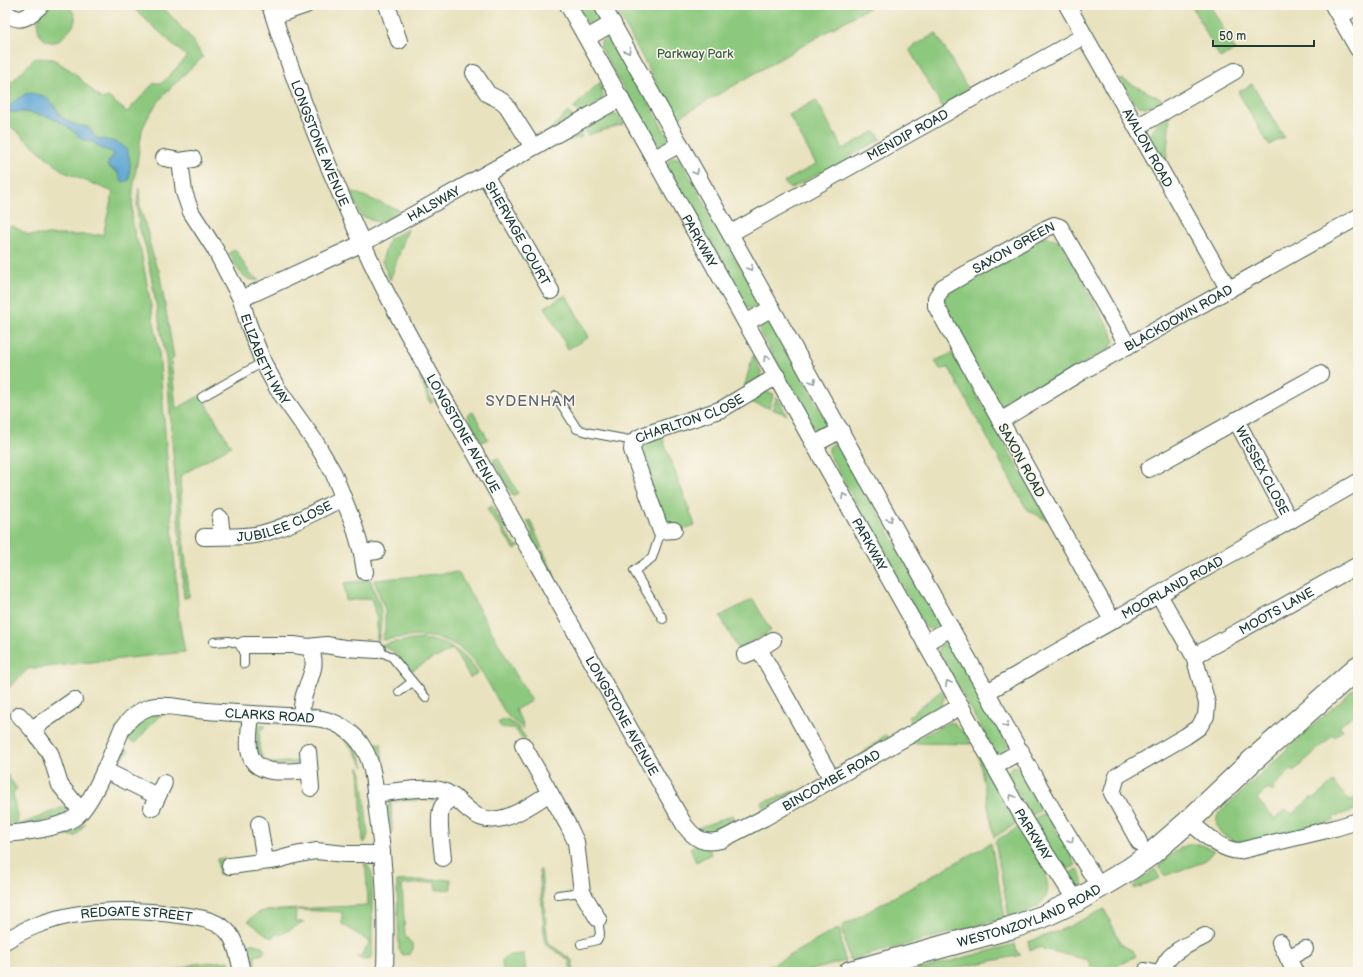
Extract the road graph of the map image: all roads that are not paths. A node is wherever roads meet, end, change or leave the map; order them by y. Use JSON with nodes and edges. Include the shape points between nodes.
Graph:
{"nodes":[{"id":1,"x":41,"y":5,"type":"edge"},
{"id":2,"x":306,"y":5,"type":"edge"},
{"id":3,"x":387,"y":5,"type":"edge"},
{"id":4,"x":568,"y":5,"type":"edge"},
{"id":5,"x":602,"y":5,"type":"edge"},
{"id":6,"x":1067,"y":5,"type":"edge"},
{"id":7,"x":1358,"y":6,"type":"edge"},
{"id":8,"x":272,"y":10,"type":"edge"},
{"id":9,"x":1336,"y":11,"type":"edge"},
{"id":10,"x":5,"y":12,"type":"edge"},
{"id":11,"x":613,"y":23,"type":"junction"},
{"id":12,"x":1084,"y":36,"type":"junction"},
{"id":13,"x":587,"y":38,"type":"junction"},
{"id":14,"x":399,"y":41,"type":"dead end"},
{"id":15,"x":1358,"y":50,"type":"edge"},
{"id":16,"x":1235,"y":71,"type":"dead end"},
{"id":17,"x":474,"y":73,"type":"dead end"},
{"id":18,"x":621,"y":98,"type":"junction"},
{"id":19,"x":1137,"y":127,"type":"junction"},
{"id":20,"x":680,"y":144,"type":"junction"},
{"id":21,"x":533,"y":147,"type":"junction"},
{"id":22,"x":164,"y":158,"type":"dead end"},
{"id":23,"x":654,"y":158,"type":"junction"},
{"id":24,"x":485,"y":175,"type":"junction"},
{"id":25,"x":1358,"y":217,"type":"edge"},
{"id":26,"x":731,"y":233,"type":"junction"},
{"id":27,"x":363,"y":244,"type":"junction"},
{"id":28,"x":1229,"y":290,"type":"junction"},
{"id":29,"x":551,"y":292,"type":"dead end"},
{"id":30,"x":936,"y":298,"type":"joint"},
{"id":31,"x":241,"y":299,"type":"junction"},
{"id":32,"x":772,"y":308,"type":"junction"},
{"id":33,"x":746,"y":323,"type":"junction"},
{"id":34,"x":1128,"y":346,"type":"junction"},
{"id":35,"x":263,"y":362,"type":"junction"},
{"id":36,"x":1320,"y":374,"type":"dead end"},
{"id":37,"x":776,"y":376,"type":"junction"},
{"id":38,"x":556,"y":396,"type":"dead end"},
{"id":39,"x":202,"y":397,"type":"dead end"},
{"id":40,"x":1000,"y":420,"type":"junction"},
{"id":41,"x":1236,"y":420,"type":"junction"},
{"id":42,"x":841,"y":430,"type":"junction"},
{"id":43,"x":635,"y":441,"type":"junction"},
{"id":44,"x":815,"y":444,"type":"junction"},
{"id":45,"x":1149,"y":469,"type":"dead end"},
{"id":46,"x":1358,"y":482,"type":"edge"},
{"id":47,"x":343,"y":498,"type":"junction"},
{"id":48,"x":220,"y":518,"type":"dead end"},
{"id":49,"x":1290,"y":521,"type":"junction"},
{"id":50,"x":668,"y":531,"type":"joint"},
{"id":51,"x":222,"y":536,"type":"junction"},
{"id":52,"x":204,"y":537,"type":"dead end"},
{"id":53,"x":1358,"y":565,"type":"edge"},
{"id":54,"x":365,"y":572,"type":"dead end"},
{"id":55,"x":1159,"y":595,"type":"junction"},
{"id":56,"x":663,"y":619,"type":"dead end"},
{"id":57,"x":1112,"y":620,"type":"junction"},
{"id":58,"x":951,"y":628,"type":"junction"},
{"id":59,"x":773,"y":640,"type":"dead end"},
{"id":60,"x":214,"y":642,"type":"dead end"},
{"id":61,"x":926,"y":643,"type":"junction"},
{"id":62,"x":244,"y":645,"type":"junction"},
{"id":63,"x":308,"y":647,"type":"junction"},
{"id":64,"x":377,"y":650,"type":"joint"},
{"id":65,"x":1194,"y":656,"type":"junction"},
{"id":66,"x":244,"y":664,"type":"dead end"},
{"id":67,"x":1358,"y":667,"type":"edge"},
{"id":68,"x":412,"y":682,"type":"junction"},
{"id":69,"x":399,"y":692,"type":"dead end"},
{"id":70,"x":987,"y":692,"type":"junction"},
{"id":71,"x":426,"y":698,"type":"dead end"},
{"id":72,"x":74,"y":700,"type":"dead end"},
{"id":73,"x":961,"y":706,"type":"junction"},
{"id":74,"x":250,"y":714,"type":"junction"},
{"id":75,"x":19,"y":715,"type":"dead end"},
{"id":76,"x":301,"y":717,"type":"junction"},
{"id":77,"x":32,"y":729,"type":"junction"},
{"id":78,"x":523,"y":745,"type":"dead end"},
{"id":79,"x":308,"y":751,"type":"dead end"},
{"id":80,"x":1021,"y":751,"type":"junction"},
{"id":81,"x":994,"y":766,"type":"junction"},
{"id":82,"x":104,"y":770,"type":"junction"},
{"id":83,"x":309,"y":770,"type":"junction"},
{"id":84,"x":832,"y":779,"type":"junction"},
{"id":85,"x":311,"y":788,"type":"dead end"},
{"id":86,"x":550,"y":793,"type":"junction"},
{"id":87,"x":375,"y":794,"type":"junction"},
{"id":88,"x":158,"y":796,"type":"dead end"},
{"id":89,"x":454,"y":797,"type":"junction"},
{"id":90,"x":81,"y":811,"type":"junction"},
{"id":91,"x":1189,"y":821,"type":"junction"},
{"id":92,"x":1358,"y":821,"type":"edge"},
{"id":93,"x":259,"y":824,"type":"dead end"},
{"id":94,"x":5,"y":834,"type":"edge"},
{"id":95,"x":698,"y":840,"type":"joint"},
{"id":96,"x":1139,"y":842,"type":"dead end"},
{"id":97,"x":382,"y":854,"type":"junction"},
{"id":98,"x":444,"y":858,"type":"dead end"},
{"id":99,"x":265,"y":861,"type":"junction"},
{"id":100,"x":230,"y":866,"type":"dead end"},
{"id":101,"x":1100,"y":888,"type":"junction"},
{"id":102,"x":582,"y":892,"type":"junction"},
{"id":103,"x":558,"y":895,"type":"dead end"},
{"id":104,"x":1076,"y":902,"type":"junction"},
{"id":105,"x":598,"y":919,"type":"joint"},
{"id":106,"x":1205,"y":936,"type":"dead end"},
{"id":107,"x":5,"y":941,"type":"edge"},
{"id":108,"x":1280,"y":942,"type":"dead end"},
{"id":109,"x":581,"y":944,"type":"dead end"},
{"id":110,"x":1305,"y":949,"type":"dead end"},
{"id":111,"x":1292,"y":965,"type":"edge"},
{"id":112,"x":1144,"y":967,"type":"dead end"},
{"id":113,"x":242,"y":972,"type":"edge"},
{"id":114,"x":385,"y":972,"type":"edge"},
{"id":115,"x":850,"y":972,"type":"edge"},
{"id":116,"x":1163,"y":972,"type":"edge"}],
"edges":[{"from":1,"to":10,"type":"street","via":[[27,17],[20,19],[13,18]]},
{"from":2,"to":8,"type":"street"},
{"from":3,"to":14,"type":"street"},
{"from":4,"to":13,"type":"street","name":"PARKWAY"},
{"from":5,"to":11,"type":"street"},
{"from":6,"to":12,"type":"street","name":"AVALON ROAD"},
{"from":7,"to":9,"type":"street"},
{"from":8,"to":27,"type":"street","name":"LONGSTONE AVENUE","via":[[322,150]]},
{"from":9,"to":15,"type":"street"},
{"from":11,"to":13,"type":"street"},
{"from":11,"to":20,"type":"street","one_way":true},
{"from":12,"to":19,"type":"street","name":"AVALON ROAD"},
{"from":12,"to":26,"type":"street","name":"MENDIP ROAD"},
{"from":13,"to":18,"type":"street","name":"PARKWAY"},
{"from":16,"to":19,"type":"street"},
{"from":17,"to":21,"type":"street","via":[[488,94],[505,103]]},
{"from":18,"to":21,"type":"street","name":"HALSWAY"},
{"from":18,"to":23,"type":"street","name":"PARKWAY"},
{"from":19,"to":28,"type":"street","name":"AVALON ROAD"},
{"from":20,"to":23,"type":"street"},
{"from":20,"to":26,"type":"street","one_way":true},
{"from":21,"to":24,"type":"street","name":"HALSWAY"},
{"from":22,"to":31,"type":"street","name":"ELIZABETH WAY","via":[[186,160],[184,192],[191,212]]},
{"from":23,"to":33,"type":"street","name":"PARKWAY"},
{"from":24,"to":27,"type":"street","name":"HALSWAY"},
{"from":24,"to":29,"type":"street","name":"SHERVAGE COURT"},
{"from":25,"to":28,"type":"street","name":"BLACKDOWN ROAD"},
{"from":26,"to":32,"type":"street","one_way":true},
{"from":27,"to":31,"type":"street","name":"HALSWAY"},
{"from":27,"to":95,"type":"street","name":"LONGSTONE AVENUE","via":[[415,345],[566,616],[685,826]]},
{"from":28,"to":34,"type":"street","name":"BLACKDOWN ROAD"},
{"from":30,"to":34,"type":"street","name":"SAXON GREEN","via":[[943,287],[1054,225],[1060,227]]},
{"from":30,"to":40,"type":"street","name":"SAXON ROAD","via":[[936,306]]},
{"from":31,"to":35,"type":"street","name":"ELIZABETH WAY"},
{"from":32,"to":33,"type":"street"},
{"from":32,"to":42,"type":"street","one_way":true},
{"from":37,"to":33,"type":"street","name":"PARKWAY","one_way":true},
{"from":34,"to":40,"type":"street","name":"BLACKDOWN ROAD"},
{"from":35,"to":39,"type":"lane"},
{"from":35,"to":47,"type":"street","name":"ELIZABETH WAY","via":[[277,388],[326,457]]},
{"from":36,"to":41,"type":"street","name":"WESSEX CLOSE"},
{"from":37,"to":43,"type":"street","name":"CHARLTON CLOSE","via":[[722,409],[650,432]]},
{"from":37,"to":44,"type":"street","name":"PARKWAY"},
{"from":38,"to":43,"type":"lane","via":[[577,429]]},
{"from":40,"to":57,"type":"street","name":"SAXON ROAD"},
{"from":41,"to":45,"type":"street","name":"WESSEX CLOSE"},
{"from":41,"to":49,"type":"street","name":"WESSEX CLOSE"},
{"from":42,"to":44,"type":"street"},
{"from":42,"to":58,"type":"street","one_way":true},
{"from":43,"to":50,"type":"street","name":"CHARLTON CLOSE","via":[[632,450],[650,504]]},
{"from":61,"to":44,"type":"street","name":"PARKWAY","one_way":true},
{"from":46,"to":49,"type":"street","name":"MOORLAND ROAD"},
{"from":47,"to":51,"type":"street","name":"JUBILEE CLOSE","via":[[276,529],[252,535]]},
{"from":47,"to":54,"type":"street","name":"ELIZABETH WAY","via":[[369,552]]},
{"from":48,"to":51,"type":"street","name":"JUBILEE CLOSE"},
{"from":49,"to":55,"type":"street","name":"MOORLAND ROAD"},
{"from":50,"to":56,"type":"lane","via":[[652,558],[634,571]]},
{"from":51,"to":52,"type":"street","name":"JUBILEE CLOSE"},
{"from":53,"to":65,"type":"street","name":"MOOTS LANE"},
{"from":55,"to":57,"type":"street","name":"MOORLAND ROAD"},
{"from":55,"to":65,"type":"street"},
{"from":57,"to":70,"type":"street","name":"MOORLAND ROAD"},
{"from":58,"to":61,"type":"street"},
{"from":58,"to":70,"type":"street"},
{"from":59,"to":84,"type":"street","via":[[752,652]]},
{"from":60,"to":62,"type":"lane","via":[[229,641]]},
{"from":73,"to":61,"type":"street","name":"PARKWAY","one_way":true},
{"from":62,"to":63,"type":"street"},
{"from":62,"to":66,"type":"lane"},
{"from":63,"to":64,"type":"street","via":[[326,645]]},
{"from":63,"to":76,"type":"street","via":[[313,654],[314,663],[302,702]]},
{"from":64,"to":68,"type":"lane","via":[[392,657]]},
{"from":65,"to":96,"type":"street","via":[[1207,703],[1206,716],[1199,727],[1117,776],[1112,793]]},
{"from":67,"to":91,"type":"main road","name":"WESTONZOYLAND ROAD"},
{"from":68,"to":69,"type":"lane"},
{"from":68,"to":71,"type":"lane"},
{"from":70,"to":80,"type":"street","one_way":true},
{"from":72,"to":77,"type":"street"},
{"from":73,"to":81,"type":"street","name":"PARKWAY"},
{"from":73,"to":84,"type":"street","name":"BINCOMBE ROAD"},
{"from":74,"to":76,"type":"street","name":"CLARKS ROAD"},
{"from":74,"to":82,"type":"street","name":"CLARKS ROAD","via":[[150,707],[129,719]]},
{"from":74,"to":83,"type":"street","via":[[249,748],[261,768],[269,771]]},
{"from":75,"to":77,"type":"street"},
{"from":76,"to":87,"type":"street","name":"CLARKS ROAD","via":[[322,718],[343,727],[356,738],[368,758]]},
{"from":77,"to":90,"type":"street","via":[[50,753],[60,785]]},
{"from":78,"to":86,"type":"street"},
{"from":79,"to":83,"type":"street"},
{"from":80,"to":81,"type":"street"},
{"from":80,"to":101,"type":"street","one_way":true},
{"from":104,"to":81,"type":"street","name":"PARKWAY","one_way":true},
{"from":82,"to":88,"type":"street"},
{"from":82,"to":90,"type":"street","name":"CLARKS ROAD","via":[[90,801]]},
{"from":83,"to":85,"type":"street"},
{"from":84,"to":95,"type":"street","name":"BINCOMBE ROAD","via":[[721,840]]},
{"from":86,"to":89,"type":"street","via":[[512,816],[498,820],[485,819],[473,814]]},
{"from":86,"to":102,"type":"street","via":[[576,842]]},
{"from":87,"to":89,"type":"street","via":[[433,789]]},
{"from":87,"to":97,"type":"street","name":"CLARKS ROAD"},
{"from":89,"to":98,"type":"street","via":[[441,810]]},
{"from":90,"to":94,"type":"street","name":"CLARKS ROAD","via":[[66,822],[34,831]]},
{"from":91,"to":92,"type":"street","via":[[1221,845],[1239,851]]},
{"from":91,"to":101,"type":"main road","name":"WESTONZOYLAND ROAD","via":[[1143,861]]},
{"from":93,"to":99,"type":"street"},
{"from":97,"to":99,"type":"street","via":[[316,851]]},
{"from":97,"to":114,"type":"street","name":"CLARKS ROAD"},
{"from":99,"to":100,"type":"street"},
{"from":101,"to":104,"type":"main road","name":"WESTONZOYLAND ROAD"},
{"from":102,"to":103,"type":"lane"},
{"from":102,"to":105,"type":"street"},
{"from":104,"to":115,"type":"main road","name":"WESTONZOYLAND ROAD","via":[[1010,928]]},
{"from":105,"to":109,"type":"lane","via":[[600,934],[597,940]]},
{"from":106,"to":116,"type":"street","via":[[1175,952],[1166,960]]},
{"from":107,"to":113,"type":"street","name":"REDGATE STREET","via":[[45,922],[70,916],[123,910],[167,913],[223,927],[230,935]]},
{"from":108,"to":111,"type":"street"},
{"from":110,"to":111,"type":"street"},
{"from":112,"to":116,"type":"lane"}]}
